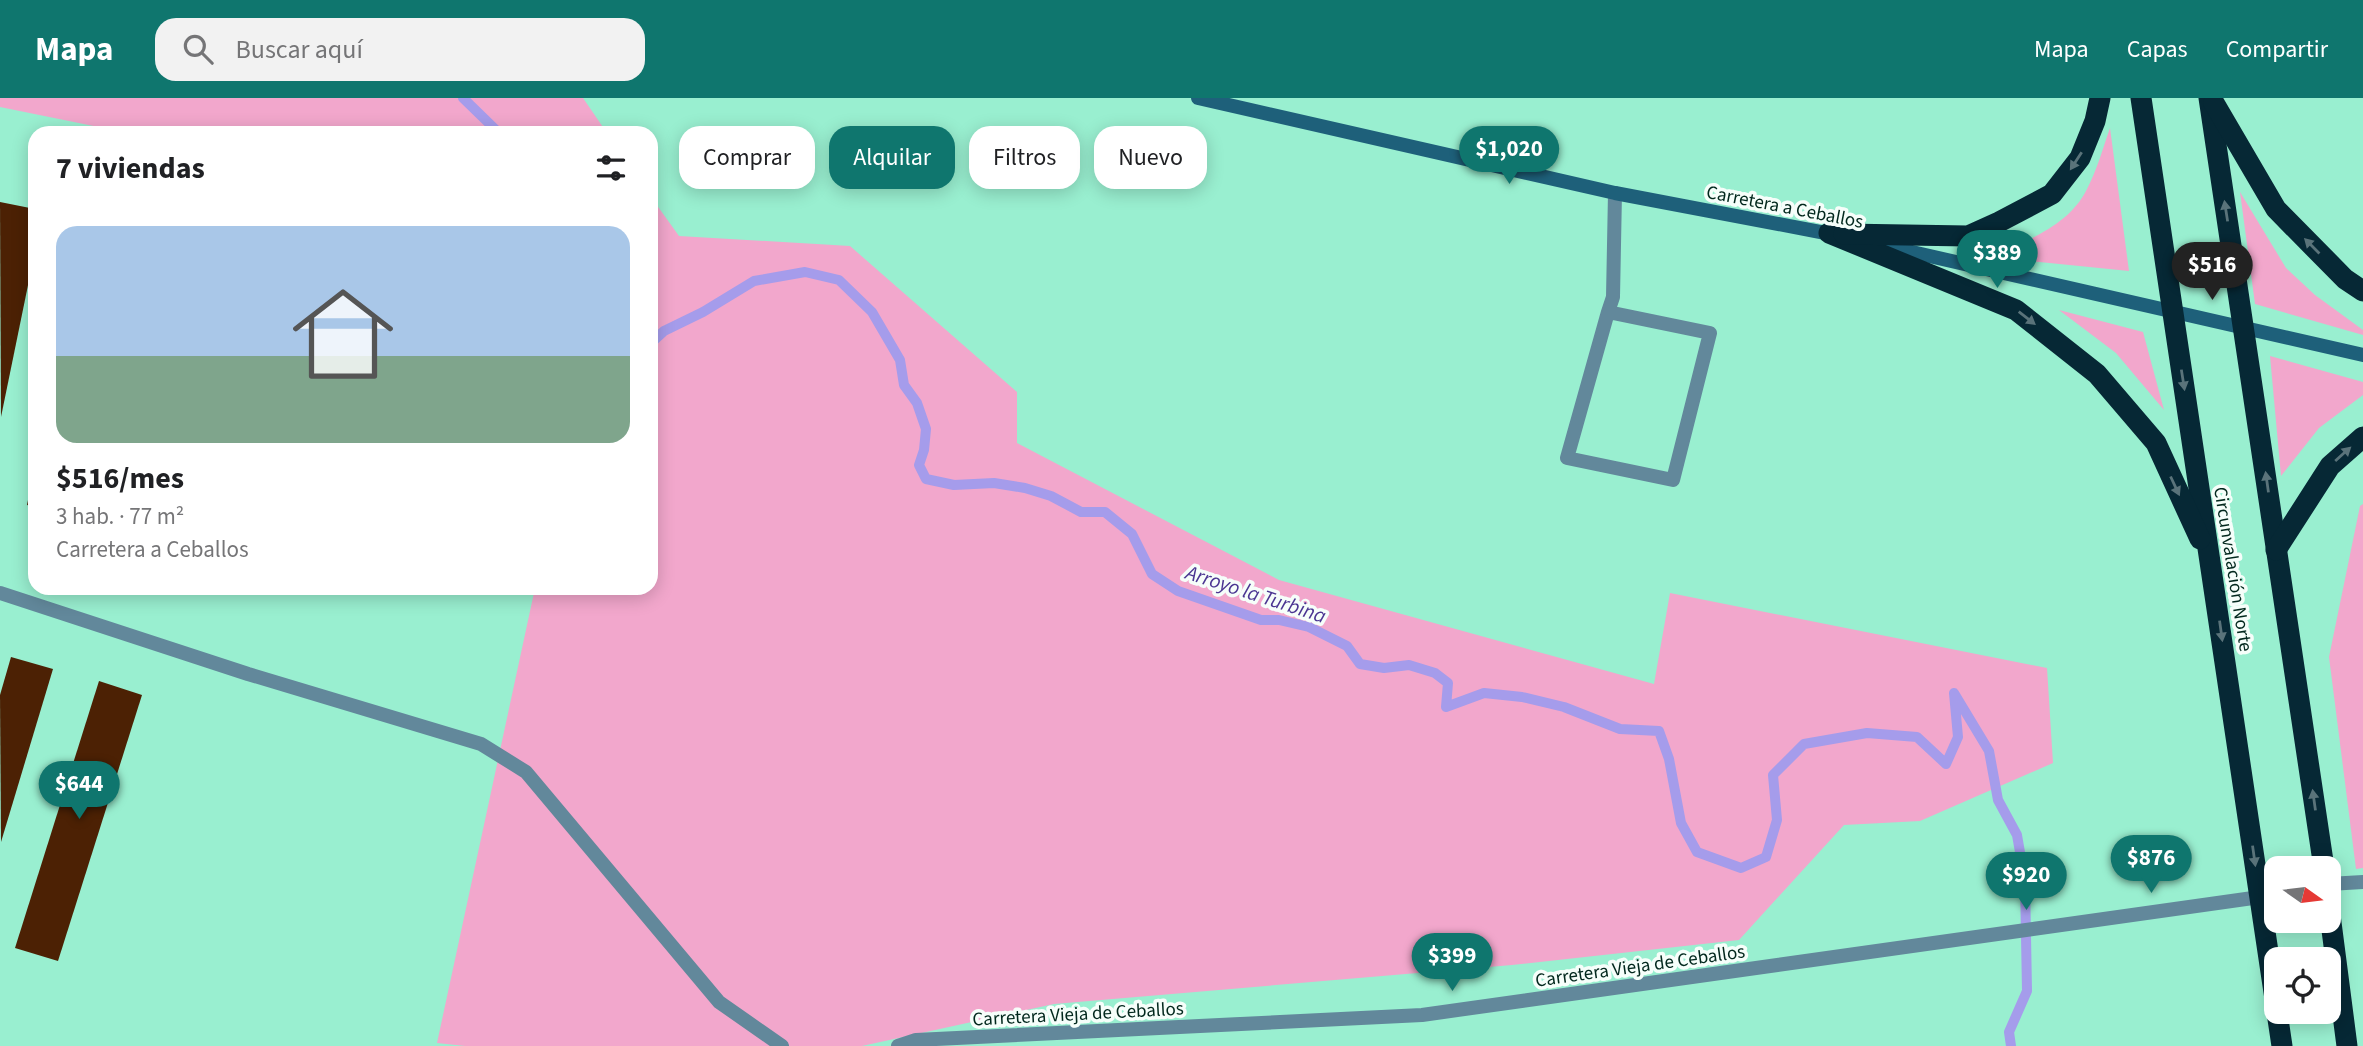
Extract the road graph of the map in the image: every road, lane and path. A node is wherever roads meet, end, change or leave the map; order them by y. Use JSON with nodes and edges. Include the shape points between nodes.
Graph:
{"nodes":[{"id":1,"x":1198,"y":98,"type":"edge"},
{"id":2,"x":2099,"y":98,"type":"edge"},
{"id":3,"x":2141,"y":98,"type":"edge"},
{"id":4,"x":2210,"y":98,"type":"edge"},
{"id":5,"x":1615,"y":192,"type":"junction"},
{"id":6,"x":1829,"y":233,"type":"junction"},
{"id":7,"x":2363,"y":291,"type":"edge"},
{"id":8,"x":1608,"y":312,"type":"junction"},
{"id":9,"x":2173,"y":313,"type":"junction"},
{"id":10,"x":2244,"y":327,"type":"junction"},
{"id":11,"x":2363,"y":355,"type":"edge"},
{"id":12,"x":2363,"y":436,"type":"edge"},
{"id":13,"x":2276,"y":550,"type":"junction"},
{"id":14,"x":2211,"y":563,"type":"junction"},
{"id":15,"x":0,"y":593,"type":"edge"},
{"id":16,"x":2322,"y":856,"type":"edge"},
{"id":17,"x":2363,"y":882,"type":"edge"},
{"id":18,"x":2342,"y":883,"type":"edge"},
{"id":19,"x":2260,"y":897,"type":"junction"},
{"id":20,"x":2332,"y":933,"type":"edge"},
{"id":21,"x":782,"y":1046,"type":"edge"},
{"id":22,"x":898,"y":1046,"type":"edge"},
{"id":23,"x":2282,"y":1046,"type":"edge"},
{"id":24,"x":2347,"y":1046,"type":"edge"}],
"edges":[{"from":1,"to":5,"type":"main road","name":"Carretera a Ceballos"},
{"from":2,"to":6,"type":"highway","one_way":true,"via":[[2080,158],[2052,194],[1999,222],[1968,236]]},
{"from":3,"to":9,"type":"highway","name":"Circunvalación Norte"},
{"from":7,"to":4,"type":"highway","one_way":true,"via":[[2345,279],[2276,209]]},
{"from":10,"to":4,"type":"highway","one_way":true},
{"from":5,"to":6,"type":"main road","name":"Carretera a Ceballos"},
{"from":5,"to":8,"type":"street","via":[[1613,296]]},
{"from":6,"to":9,"type":"main road","name":"Carretera a Ceballos"},
{"from":6,"to":14,"type":"highway","one_way":true,"via":[[2016,310],[2097,374],[2155,443]]},
{"from":8,"to":8,"type":"street","via":[[1567,458],[1672,480],[1710,333]]},
{"from":9,"to":10,"type":"main road","name":"Carretera a Ceballos"},
{"from":9,"to":14,"type":"highway","name":"Circunvalación Norte","one_way":true},
{"from":10,"to":11,"type":"main road","name":"Carretera a Ceballos"},
{"from":13,"to":10,"type":"highway","one_way":true},
{"from":13,"to":12,"type":"highway","one_way":true,"via":[[2330,467]]},
{"from":16,"to":13,"type":"highway","one_way":true},
{"from":14,"to":19,"type":"highway","name":"Circunvalación Norte","one_way":true},
{"from":15,"to":21,"type":"street","via":[[481,744],[526,772],[719,1002]]},
{"from":17,"to":18,"type":"street"},
{"from":19,"to":22,"type":"street","name":"Carretera Vieja de Ceballos","via":[[1422,1015],[916,1040]]},
{"from":19,"to":23,"type":"highway","name":"Circunvalación Norte"},
{"from":20,"to":24,"type":"highway"}]}
